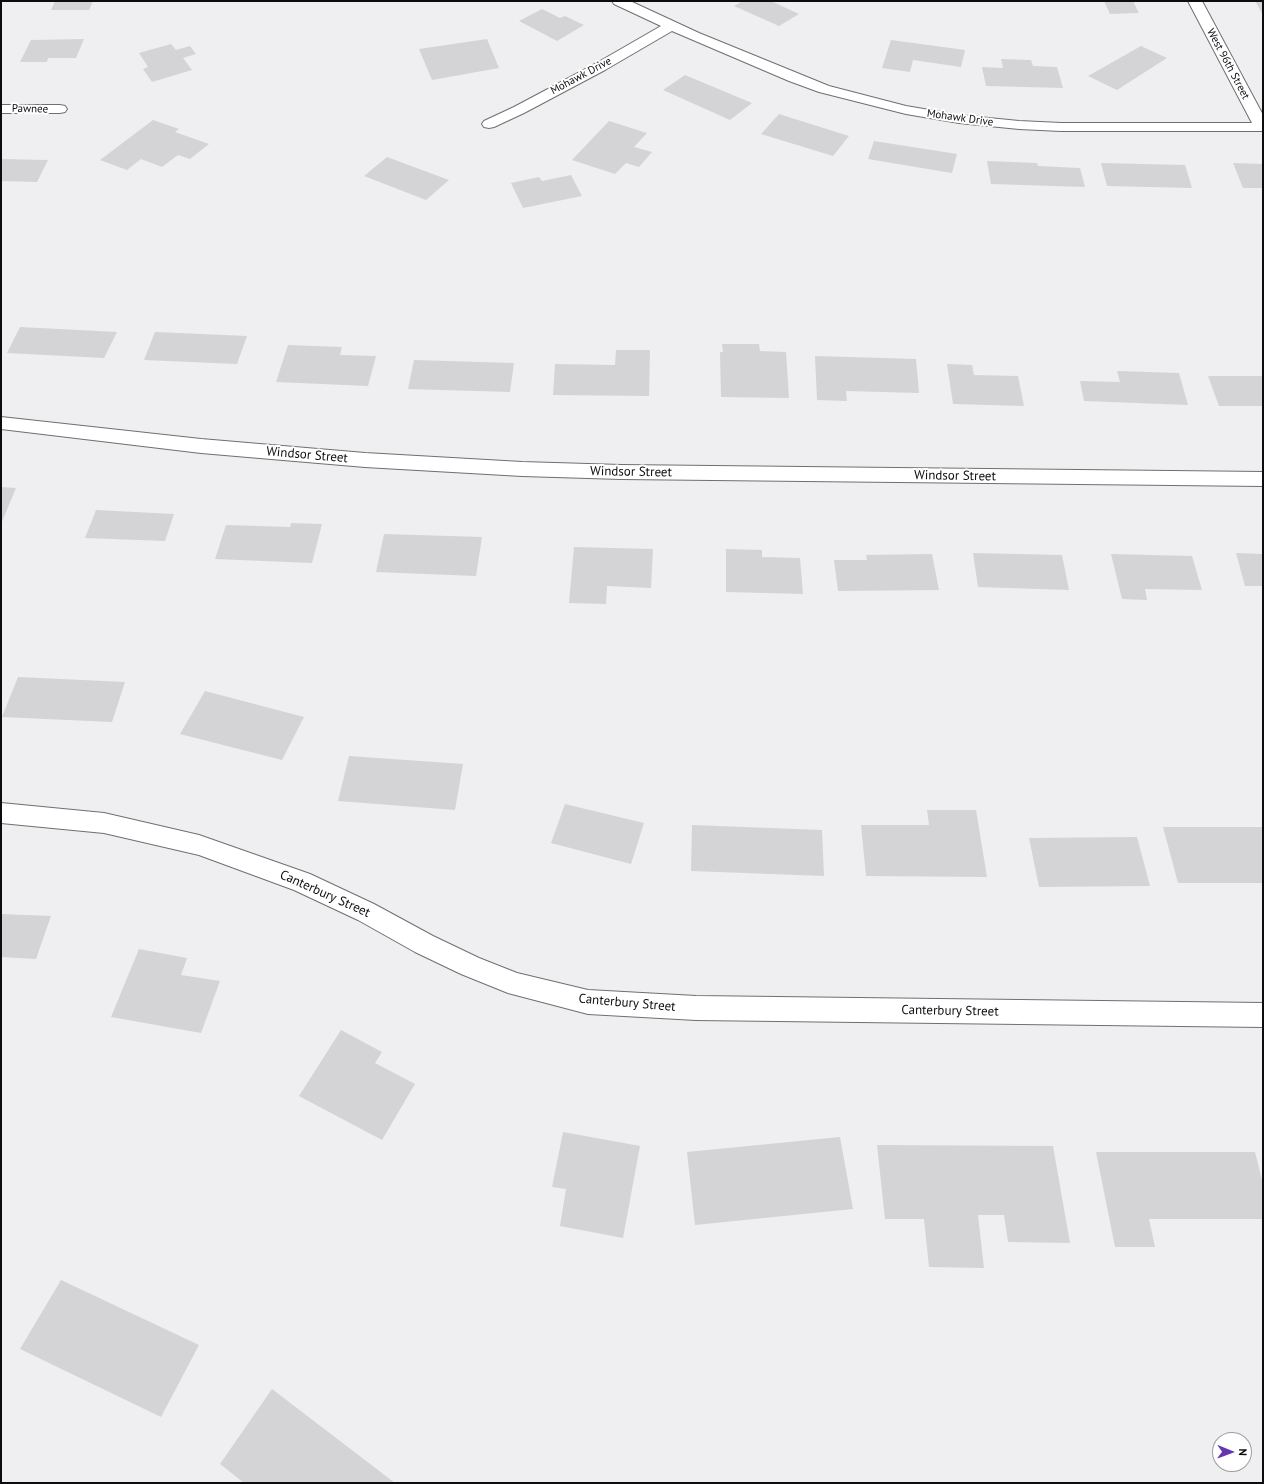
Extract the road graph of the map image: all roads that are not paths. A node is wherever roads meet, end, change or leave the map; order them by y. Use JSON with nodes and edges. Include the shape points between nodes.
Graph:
{"nodes":[{"id":1,"x":618,"y":1,"type":"edge"},
{"id":2,"x":1195,"y":1,"type":"edge"},
{"id":3,"x":672,"y":26,"type":"junction"},
{"id":4,"x":1,"y":109,"type":"edge"},
{"id":5,"x":60,"y":109,"type":"dead end"},
{"id":6,"x":489,"y":124,"type":"dead end"},
{"id":7,"x":1263,"y":127,"type":"edge"},
{"id":8,"x":1,"y":423,"type":"edge"},
{"id":9,"x":1263,"y":479,"type":"edge"},
{"id":10,"x":1,"y":813,"type":"edge"},
{"id":11,"x":1263,"y":1015,"type":"edge"}],
"edges":[{"from":1,"to":3,"type":"street","name":"Mohawk Drive"},
{"from":2,"to":7,"type":"street","name":"West 96th Street"},
{"from":3,"to":6,"type":"street","name":"Mohawk Drive","via":[[600,67]]},
{"from":3,"to":7,"type":"street","name":"Mohawk Drive","via":[[824,89],[906,110],[1019,125],[1061,127]]},
{"from":4,"to":5,"type":"street","name":"Pawnee"},
{"from":8,"to":9,"type":"street","name":"Windsor Street","via":[[201,446],[365,460],[522,468],[621,472]]},
{"from":10,"to":11,"type":"street","name":"Canterbury Street","via":[[104,823],[199,845],[302,882],[437,950],[497,977],[517,985],[588,1002],[696,1008]]}]}
